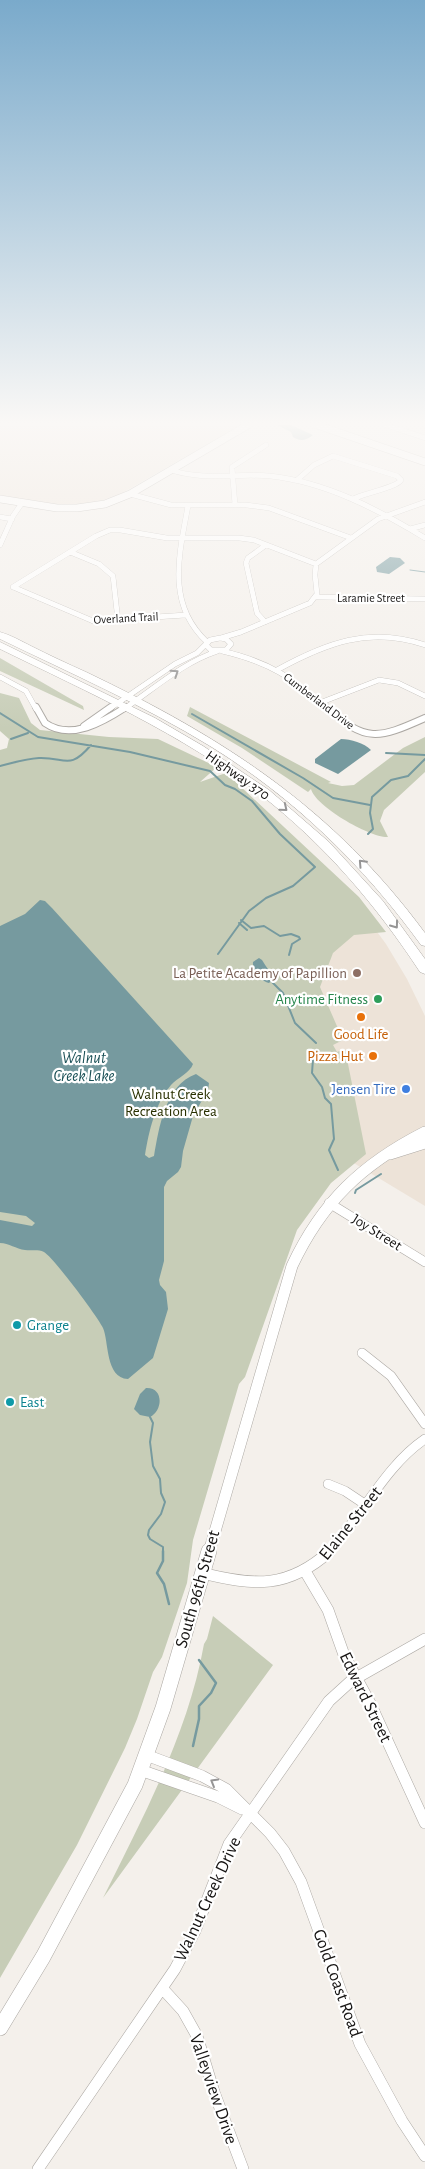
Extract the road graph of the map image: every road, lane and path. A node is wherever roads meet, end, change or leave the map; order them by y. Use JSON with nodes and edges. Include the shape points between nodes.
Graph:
{"nodes":[{"id":1,"x":9,"y":526,"type":"edge"},
{"id":2,"x":184,"y":526,"type":"edge"},
{"id":3,"x":320,"y":526,"type":"edge"},
{"id":4,"x":368,"y":526,"type":"edge"},
{"id":5,"x":406,"y":526,"type":"edge"},
{"id":6,"x":418,"y":526,"type":"edge"},
{"id":7,"x":410,"y":529,"type":"junction"},
{"id":8,"x":182,"y":538,"type":"junction"},
{"id":9,"x":351,"y":538,"type":"junction"},
{"id":10,"x":425,"y":538,"type":"edge"},
{"id":11,"x":0,"y":545,"type":"edge"},
{"id":12,"x":266,"y":545,"type":"junction"},
{"id":13,"x":70,"y":552,"type":"junction"},
{"id":14,"x":316,"y":564,"type":"junction"},
{"id":15,"x":317,"y":597,"type":"junction"},
{"id":16,"x":425,"y":599,"type":"edge"},
{"id":17,"x":186,"y":615,"type":"junction"},
{"id":18,"x":118,"y":621,"type":"junction"},
{"id":19,"x":265,"y":622,"type":"junction"},
{"id":20,"x":197,"y":632,"type":"junction"},
{"id":21,"x":241,"y":632,"type":"junction"},
{"id":22,"x":0,"y":635,"type":"edge"},
{"id":23,"x":219,"y":638,"type":"junction"},
{"id":24,"x":207,"y":643,"type":"junction"},
{"id":25,"x":231,"y":643,"type":"junction"},
{"id":26,"x":0,"y":645,"type":"edge"},
{"id":27,"x":425,"y":645,"type":"edge"},
{"id":28,"x":201,"y":649,"type":"junction"},
{"id":29,"x":220,"y":651,"type":"junction"},
{"id":30,"x":242,"y":655,"type":"junction"},
{"id":31,"x":277,"y":670,"type":"junction"},
{"id":32,"x":0,"y":677,"type":"edge"},
{"id":33,"x":425,"y":696,"type":"edge"},
{"id":34,"x":126,"y":702,"type":"junction"},
{"id":35,"x":322,"y":702,"type":"junction"},
{"id":36,"x":425,"y":718,"type":"edge"},
{"id":37,"x":75,"y":730,"type":"junction"},
{"id":38,"x":254,"y":770,"type":"junction"},
{"id":39,"x":425,"y":942,"type":"edge"},
{"id":40,"x":425,"y":969,"type":"edge"},
{"id":41,"x":425,"y":1132,"type":"edge"},
{"id":42,"x":425,"y":1143,"type":"edge"},
{"id":43,"x":384,"y":1156,"type":"junction"},
{"id":44,"x":329,"y":1203,"type":"junction"},
{"id":45,"x":425,"y":1262,"type":"edge"},
{"id":46,"x":362,"y":1353,"type":"dead end"},
{"id":47,"x":425,"y":1424,"type":"edge"},
{"id":48,"x":425,"y":1439,"type":"edge"},
{"id":49,"x":328,"y":1484,"type":"dead end"},
{"id":50,"x":366,"y":1505,"type":"junction"},
{"id":51,"x":305,"y":1571,"type":"junction"},
{"id":52,"x":202,"y":1573,"type":"junction"},
{"id":53,"x":425,"y":1639,"type":"edge"},
{"id":54,"x":358,"y":1678,"type":"junction"},
{"id":55,"x":146,"y":1755,"type":"junction"},
{"id":56,"x":140,"y":1770,"type":"junction"},
{"id":57,"x":250,"y":1814,"type":"junction"},
{"id":58,"x":425,"y":1823,"type":"edge"},
{"id":59,"x":162,"y":1988,"type":"junction"},
{"id":60,"x":0,"y":2028,"type":"edge"},
{"id":61,"x":425,"y":2156,"type":"edge"},
{"id":62,"x":38,"y":2169,"type":"edge"},
{"id":63,"x":243,"y":2169,"type":"edge"}],
"edges":[{"from":1,"to":11,"type":"street"},
{"from":2,"to":8,"type":"street"},
{"from":3,"to":9,"type":"street"},
{"from":4,"to":9,"type":"street"},
{"from":5,"to":7,"type":"street"},
{"from":6,"to":7,"type":"street"},
{"from":7,"to":10,"type":"street"},
{"from":8,"to":12,"type":"street","via":[[239,538]]},
{"from":8,"to":13,"type":"street","via":[[110,530]]},
{"from":8,"to":17,"type":"street","via":[[178,576]]},
{"from":9,"to":14,"type":"street"},
{"from":12,"to":14,"type":"street"},
{"from":12,"to":19,"type":"street","via":[[246,563],[257,613]]},
{"from":13,"to":18,"type":"street","via":[[96,562],[113,576]]},
{"from":13,"to":18,"type":"street","name":"Overland Trail","via":[[13,587],[85,619]]},
{"from":14,"to":15,"type":"street","via":[[313,571]]},
{"from":15,"to":16,"type":"street","name":"Laramie Street"},
{"from":15,"to":19,"type":"street","via":[[302,608]]},
{"from":17,"to":18,"type":"street","name":"Overland Trail"},
{"from":17,"to":20,"type":"street"},
{"from":19,"to":21,"type":"street"},
{"from":20,"to":23,"type":"street"},
{"from":20,"to":24,"type":"street"},
{"from":20,"to":28,"type":"street"},
{"from":21,"to":23,"type":"street"},
{"from":21,"to":25,"type":"street"},
{"from":22,"to":34,"type":"highway","name":"Highway 370"},
{"from":23,"to":24,"type":"street"},
{"from":23,"to":25,"type":"street"},
{"from":24,"to":28,"type":"street"},
{"from":24,"to":29,"type":"street","name":"Cumberland Drive","via":[[210,650]]},
{"from":25,"to":29,"type":"street","via":[[228,649]]},
{"from":25,"to":30,"type":"street","name":"Cumberland Drive"},
{"from":26,"to":34,"type":"highway","via":[[32,665]]},
{"from":27,"to":31,"type":"street","via":[[397,636],[359,637],[294,660]]},
{"from":28,"to":34,"type":"street"},
{"from":29,"to":30,"type":"street","name":"Cumberland Drive"},
{"from":34,"to":29,"type":"street","one_way":true,"via":[[199,658]]},
{"from":30,"to":31,"type":"street","name":"Cumberland Drive"},
{"from":31,"to":35,"type":"street","name":"Cumberland Drive"},
{"from":32,"to":37,"type":"street","via":[[28,692],[40,717],[49,726]]},
{"from":33,"to":35,"type":"street","via":[[387,680],[373,682]]},
{"from":34,"to":37,"type":"street"},
{"from":34,"to":37,"type":"street","via":[[98,725]]},
{"from":34,"to":38,"type":"highway"},
{"from":34,"to":38,"type":"highway","name":"Highway 370","via":[[182,725]]},
{"from":34,"to":40,"type":"highway","name":"Highway 370","one_way":true,"via":[[220,761],[295,817],[372,894]]},
{"from":35,"to":36,"type":"street","name":"Cumberland Drive","via":[[357,731],[369,735],[384,735]]},
{"from":39,"to":38,"type":"highway","name":"Highway 370","one_way":true,"via":[[392,897],[341,841]]},
{"from":41,"to":43,"type":"main road","name":"South 96th Street","via":[[401,1143]]},
{"from":42,"to":43,"type":"main road"},
{"from":43,"to":44,"type":"main road","name":"South 96th Street","via":[[351,1180]]},
{"from":44,"to":45,"type":"street","name":"Joy Street"},
{"from":44,"to":52,"type":"main road","name":"South 96th Street","via":[[311,1226],[292,1266]]},
{"from":46,"to":47,"type":"street","via":[[391,1376]]},
{"from":48,"to":50,"type":"street","name":"Elaine Street","via":[[402,1455]]},
{"from":49,"to":50,"type":"street"},
{"from":50,"to":51,"type":"street","name":"Elaine Street","via":[[338,1543],[316,1565]]},
{"from":51,"to":52,"type":"street","name":"Elaine Street","via":[[282,1580],[256,1583]]},
{"from":51,"to":54,"type":"street","name":"Edward Street","via":[[328,1610],[344,1655]]},
{"from":52,"to":55,"type":"main road","name":"South 96th Street"},
{"from":53,"to":54,"type":"street","name":"Walnut Creek Drive"},
{"from":54,"to":57,"type":"street","name":"Walnut Creek Drive","via":[[328,1701]]},
{"from":54,"to":58,"type":"street","name":"Edward Street"},
{"from":55,"to":56,"type":"main road","name":"South 96th Street"},
{"from":57,"to":55,"type":"street","name":"Gold Coast Road","one_way":true,"via":[[215,1782]]},
{"from":56,"to":57,"type":"street","name":"Gold Coast Road","via":[[218,1797]]},
{"from":56,"to":60,"type":"main road","name":"South 96th Street","via":[[112,1831]]},
{"from":57,"to":59,"type":"street","name":"Walnut Creek Drive","via":[[222,1858],[195,1931]]},
{"from":57,"to":61,"type":"street","name":"Gold Coast Road","via":[[284,1851],[301,1882],[360,2044]]},
{"from":59,"to":62,"type":"street","name":"Walnut Creek Drive"},
{"from":59,"to":63,"type":"street","name":"Valleyview Drive","via":[[183,2011],[197,2036]]}]}
